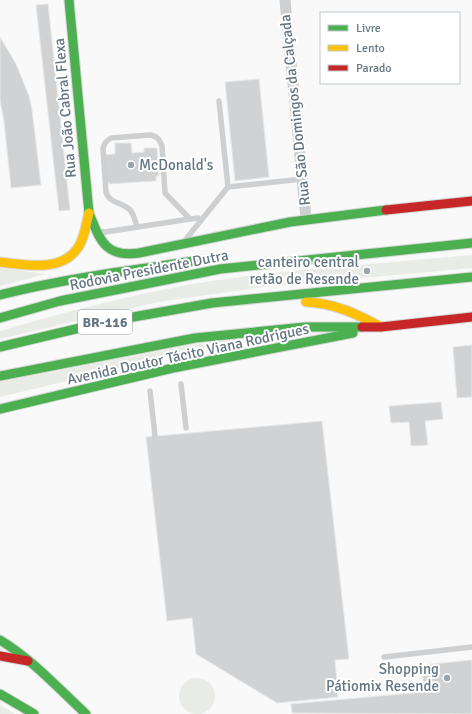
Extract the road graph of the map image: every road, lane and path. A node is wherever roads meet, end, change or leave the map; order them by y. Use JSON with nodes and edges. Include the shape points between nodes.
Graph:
{"nodes":[{"id":1,"x":69,"y":0,"type":"edge"},
{"id":2,"x":284,"y":0,"type":"edge"},
{"id":3,"x":219,"y":101,"type":"dead end"},
{"id":4,"x":302,"y":179,"type":"junction"},
{"id":5,"x":228,"y":187,"type":"junction"},
{"id":6,"x":472,"y":201,"type":"edge"},
{"id":7,"x":89,"y":213,"type":"junction"},
{"id":8,"x":198,"y":218,"type":"dead end"},
{"id":9,"x":190,"y":219,"type":"junction"},
{"id":10,"x":306,"y":219,"type":"junction"},
{"id":11,"x":137,"y":227,"type":"junction"},
{"id":12,"x":96,"y":229,"type":"junction"},
{"id":13,"x":472,"y":243,"type":"edge"},
{"id":14,"x":183,"y":244,"type":"junction"},
{"id":15,"x":359,"y":254,"type":"junction"},
{"id":16,"x":253,"y":256,"type":"dead end"},
{"id":17,"x":209,"y":260,"type":"dead end"},
{"id":18,"x":0,"y":262,"type":"edge"},
{"id":19,"x":472,"y":278,"type":"edge"},
{"id":20,"x":0,"y":295,"type":"edge"},
{"id":21,"x":212,"y":303,"type":"junction"},
{"id":22,"x":472,"y":317,"type":"edge"},
{"id":23,"x":0,"y":318,"type":"edge"},
{"id":24,"x":381,"y":326,"type":"junction"},
{"id":25,"x":0,"y":347,"type":"edge"},
{"id":26,"x":0,"y":376,"type":"edge"},
{"id":27,"x":181,"y":384,"type":"dead end"},
{"id":28,"x":150,"y":392,"type":"dead end"},
{"id":29,"x":0,"y":409,"type":"edge"},
{"id":30,"x":186,"y":428,"type":"dead end"},
{"id":31,"x":155,"y":436,"type":"dead end"},
{"id":32,"x":0,"y":640,"type":"edge"},
{"id":33,"x":472,"y":647,"type":"edge"},
{"id":34,"x":0,"y":656,"type":"edge"},
{"id":35,"x":384,"y":657,"type":"dead end"},
{"id":36,"x":33,"y":663,"type":"junction"},
{"id":37,"x":0,"y":690,"type":"edge"},
{"id":38,"x":4,"y":697,"type":"edge"},
{"id":39,"x":34,"y":714,"type":"edge"},
{"id":40,"x":86,"y":714,"type":"edge"}],
"edges":[{"from":1,"to":7,"type":"main road","name":"Rua João Cabral Flexa"},
{"from":2,"to":4,"type":"street","name":"Rua São Domingos da Calçada"},
{"from":3,"to":5,"type":"lane"},
{"from":4,"to":5,"type":"lane"},
{"from":4,"to":10,"type":"street","name":"Rua São Domingos da Calçada"},
{"from":5,"to":14,"type":"lane"},
{"from":6,"to":10,"type":"main road"},
{"from":7,"to":12,"type":"main road"},
{"from":7,"to":18,"type":"main road","via":[[78,247],[64,260],[54,265],[41,266]]},
{"from":8,"to":9,"type":"lane"},
{"from":9,"to":11,"type":"lane"},
{"from":9,"to":11,"type":"lane","via":[[165,192],[160,140],[150,135],[112,138],[107,140],[103,149],[107,196],[129,209]]},
{"from":10,"to":14,"type":"main road"},
{"from":11,"to":12,"type":"lane","via":[[105,232]]},
{"from":12,"to":14,"type":"main road","via":[[105,244],[118,254]]},
{"from":13,"to":15,"type":"main road","name":"Rodovia Presidente Dutra","number":"BR-116"},
{"from":15,"to":16,"type":"main road"},
{"from":15,"to":23,"type":"main road","name":"Rodovia Presidente Dutra","number":"BR-116","via":[[220,269],[60,301]]},
{"from":17,"to":20,"type":"main road","via":[[84,277]]},
{"from":19,"to":21,"type":"main road","number":"BR-116"},
{"from":21,"to":24,"type":"main road","via":[[324,303],[339,306]]},
{"from":21,"to":25,"type":"main road","number":"BR-116","via":[[112,321]]},
{"from":22,"to":24,"type":"main road","name":"Avenida Doutor Tácito Viana Rodrigues"},
{"from":24,"to":26,"type":"main road","name":"Avenida Doutor Tácito Viana Rodrigues","via":[[305,327],[224,334]]},
{"from":24,"to":29,"type":"main road","name":"Avenida Doutor Tácito Viana Rodrigues","via":[[173,368]]},
{"from":27,"to":30,"type":"lane"},
{"from":28,"to":31,"type":"lane"},
{"from":32,"to":36,"type":"main road"},
{"from":33,"to":35,"type":"lane"},
{"from":34,"to":36,"type":"main road"},
{"from":36,"to":40,"type":"main road"},
{"from":37,"to":38,"type":"main road"},
{"from":38,"to":39,"type":"main road"}]}
